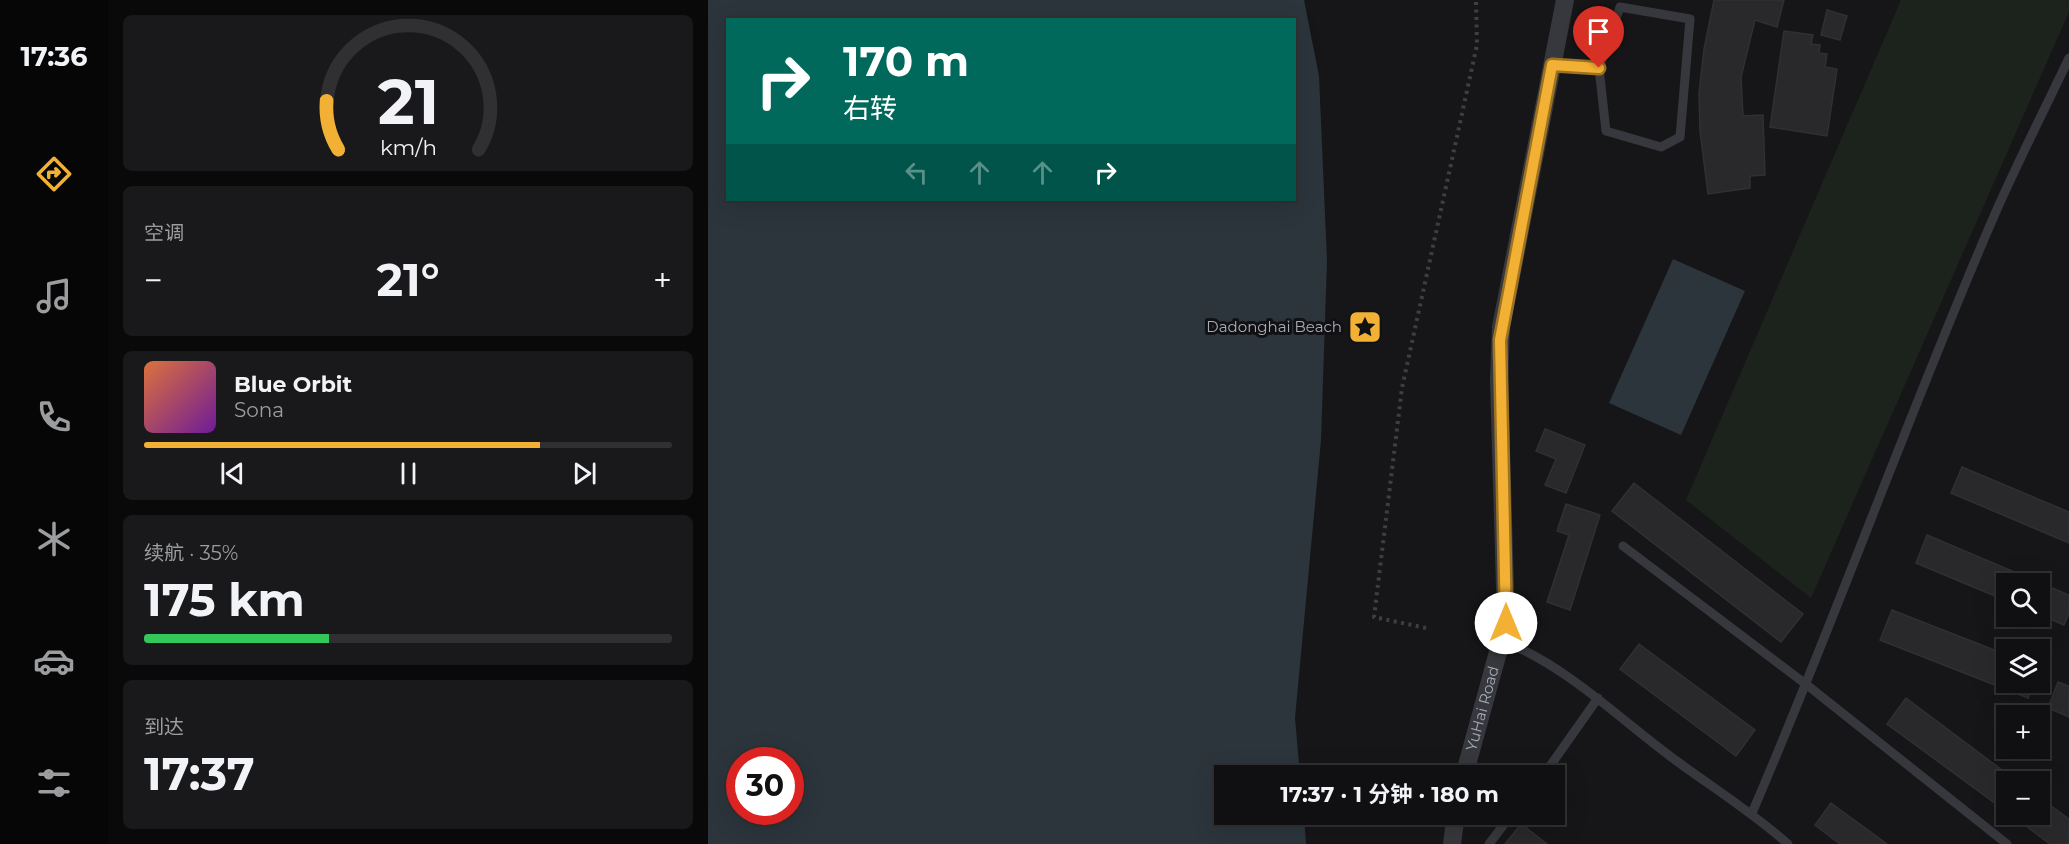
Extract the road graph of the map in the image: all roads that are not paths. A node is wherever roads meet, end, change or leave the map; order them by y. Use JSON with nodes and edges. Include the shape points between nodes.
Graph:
{"nodes":[{"id":1,"x":1565,"y":0,"type":"edge"},
{"id":2,"x":2069,"y":58,"type":"edge"},
{"id":3,"x":1552,"y":65,"type":"junction"},
{"id":4,"x":1599,"y":68,"type":"junction"},
{"id":5,"x":1623,"y":546,"type":"dead end"},
{"id":6,"x":1501,"y":640,"type":"junction"},
{"id":7,"x":1807,"y":685,"type":"junction"},
{"id":8,"x":1598,"y":698,"type":"junction"},
{"id":9,"x":1467,"y":765,"type":"edge"},
{"id":10,"x":1551,"y":765,"type":"edge"},
{"id":11,"x":1752,"y":813,"type":"junction"},
{"id":12,"x":1455,"y":825,"type":"edge"},
{"id":13,"x":1504,"y":825,"type":"edge"},
{"id":14,"x":1452,"y":844,"type":"edge"},
{"id":15,"x":1489,"y":844,"type":"edge"},
{"id":16,"x":1788,"y":844,"type":"edge"},
{"id":17,"x":2007,"y":844,"type":"edge"}],
"edges":[{"from":1,"to":3,"type":"street","name":"YuHai Road"},
{"from":2,"to":7,"type":"lane","via":[[1991,221]]},
{"from":3,"to":4,"type":"lane"},
{"from":3,"to":6,"type":"street","name":"YuHai Road","via":[[1501,327],[1506,623]]},
{"from":4,"to":4,"type":"lane","via":[[1606,131],[1662,147],[1680,136],[1690,19],[1620,7]]},
{"from":5,"to":7,"type":"lane"},
{"from":6,"to":8,"type":"lane","via":[[1561,670]]},
{"from":6,"to":9,"type":"street","name":"YuHai Road"},
{"from":7,"to":11,"type":"lane"},
{"from":7,"to":17,"type":"lane"},
{"from":8,"to":10,"type":"lane"},
{"from":8,"to":11,"type":"lane","via":[[1677,761]]},
{"from":11,"to":16,"type":"lane"},
{"from":12,"to":14,"type":"street"},
{"from":13,"to":15,"type":"lane"}]}
